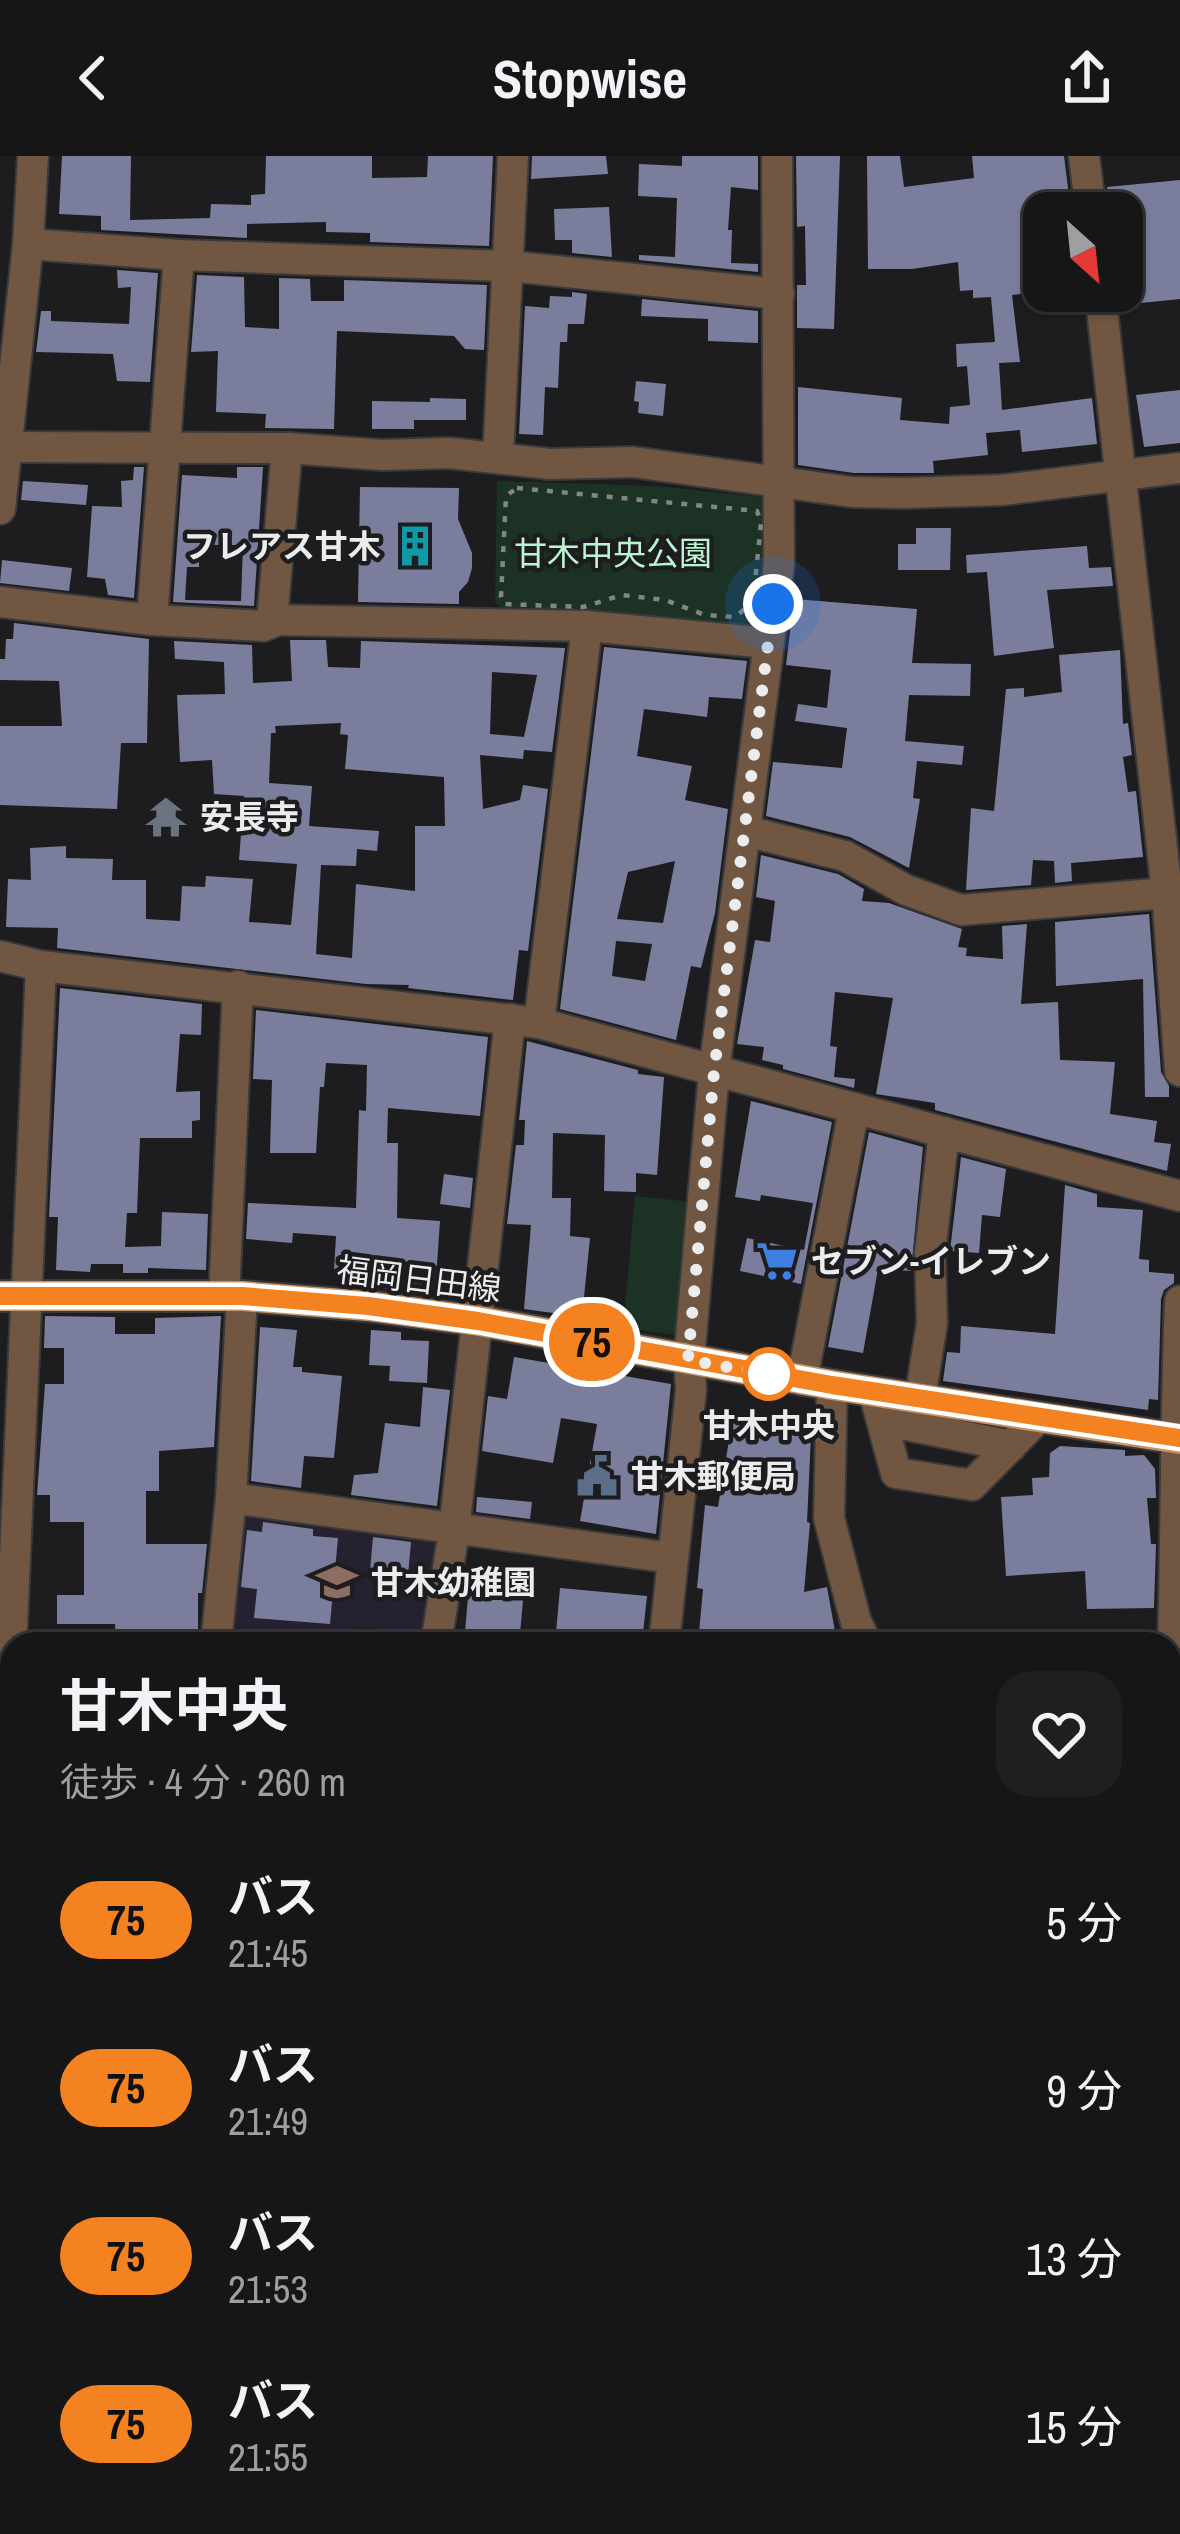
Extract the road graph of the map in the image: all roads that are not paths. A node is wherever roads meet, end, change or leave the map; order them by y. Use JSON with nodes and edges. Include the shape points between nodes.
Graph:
{"nodes":[{"id":1,"x":32,"y":156,"type":"edge"},
{"id":2,"x":513,"y":156,"type":"edge"},
{"id":3,"x":777,"y":156,"type":"edge"},
{"id":4,"x":1084,"y":156,"type":"edge"},
{"id":5,"x":1088,"y":192,"type":"edge"},
{"id":6,"x":14,"y":208,"type":"edge"},
{"id":7,"x":28,"y":244,"type":"junction"},
{"id":8,"x":179,"y":255,"type":"junction"},
{"id":9,"x":508,"y":266,"type":"junction"},
{"id":10,"x":779,"y":294,"type":"junction"},
{"id":11,"x":1102,"y":312,"type":"edge"},
{"id":12,"x":167,"y":446,"type":"junction"},
{"id":13,"x":4,"y":447,"type":"edge"},
{"id":14,"x":287,"y":448,"type":"junction"},
{"id":15,"x":498,"y":457,"type":"junction"},
{"id":16,"x":1180,"y":468,"type":"edge"},
{"id":17,"x":1122,"y":478,"type":"junction"},
{"id":18,"x":779,"y":482,"type":"junction"},
{"id":19,"x":0,"y":509,"type":"edge"},
{"id":20,"x":0,"y":602,"type":"edge"},
{"id":21,"x":152,"y":620,"type":"junction"},
{"id":22,"x":278,"y":620,"type":"junction"},
{"id":23,"x":587,"y":626,"type":"junction"},
{"id":24,"x":768,"y":644,"type":"junction"},
{"id":25,"x":1170,"y":814,"type":"edge"},
{"id":26,"x":746,"y":831,"type":"junction"},
{"id":27,"x":1167,"y":893,"type":"junction"},
{"id":28,"x":1,"y":947,"type":"edge"},
{"id":29,"x":41,"y":966,"type":"junction"},
{"id":30,"x":238,"y":986,"type":"junction"},
{"id":31,"x":525,"y":1021,"type":"junction"},
{"id":32,"x":1180,"y":1071,"type":"edge"},
{"id":33,"x":714,"y":1072,"type":"junction"},
{"id":34,"x":854,"y":1108,"type":"junction"},
{"id":35,"x":944,"y":1132,"type":"junction"},
{"id":36,"x":1180,"y":1196,"type":"edge"},
{"id":37,"x":12,"y":1296,"type":"edge"},
{"id":38,"x":233,"y":1296,"type":"junction"},
{"id":39,"x":1180,"y":1301,"type":"edge"},
{"id":40,"x":478,"y":1321,"type":"junction"},
{"id":41,"x":688,"y":1360,"type":"junction"},
{"id":42,"x":817,"y":1383,"type":"junction"},
{"id":43,"x":920,"y":1399,"type":"junction"},
{"id":44,"x":878,"y":1406,"type":"junction"},
{"id":45,"x":1038,"y":1418,"type":"junction"},
{"id":46,"x":9,"y":1438,"type":"edge"},
{"id":47,"x":1177,"y":1439,"type":"edge"},
{"id":48,"x":1011,"y":1446,"type":"junction"},
{"id":49,"x":231,"y":1498,"type":"junction"},
{"id":50,"x":454,"y":1531,"type":"junction"},
{"id":51,"x":672,"y":1558,"type":"junction"},
{"id":52,"x":9,"y":1632,"type":"edge"},
{"id":53,"x":217,"y":1632,"type":"edge"},
{"id":54,"x":438,"y":1632,"type":"edge"},
{"id":55,"x":665,"y":1632,"type":"edge"},
{"id":56,"x":861,"y":1632,"type":"edge"},
{"id":57,"x":1175,"y":1632,"type":"edge"}],
"edges":[{"from":1,"to":6,"type":"street"},
{"from":2,"to":9,"type":"street"},
{"from":3,"to":10,"type":"street"},
{"from":4,"to":5,"type":"street"},
{"from":6,"to":7,"type":"street"},
{"from":7,"to":8,"type":"street"},
{"from":7,"to":13,"type":"street"},
{"from":8,"to":9,"type":"street"},
{"from":8,"to":12,"type":"street"},
{"from":9,"to":10,"type":"street"},
{"from":9,"to":15,"type":"street"},
{"from":10,"to":18,"type":"street"},
{"from":11,"to":17,"type":"street"},
{"from":12,"to":13,"type":"street"},
{"from":12,"to":14,"type":"street"},
{"from":12,"to":21,"type":"street"},
{"from":13,"to":19,"type":"street"},
{"from":14,"to":15,"type":"street"},
{"from":14,"to":22,"type":"street"},
{"from":15,"to":18,"type":"street","via":[[633,462]]},
{"from":16,"to":17,"type":"street"},
{"from":17,"to":18,"type":"street","via":[[903,493]]},
{"from":17,"to":25,"type":"street"},
{"from":18,"to":24,"type":"street"},
{"from":20,"to":21,"type":"street"},
{"from":21,"to":22,"type":"street"},
{"from":22,"to":23,"type":"street"},
{"from":23,"to":24,"type":"street"},
{"from":23,"to":31,"type":"street"},
{"from":24,"to":26,"type":"street"},
{"from":25,"to":27,"type":"street"},
{"from":26,"to":27,"type":"street","via":[[845,856],[961,910]]},
{"from":26,"to":33,"type":"street"},
{"from":27,"to":32,"type":"street"},
{"from":28,"to":29,"type":"street"},
{"from":29,"to":30,"type":"street"},
{"from":29,"to":37,"type":"street"},
{"from":30,"to":31,"type":"street"},
{"from":30,"to":38,"type":"street"},
{"from":31,"to":33,"type":"street"},
{"from":31,"to":40,"type":"street"},
{"from":33,"to":34,"type":"street"},
{"from":33,"to":41,"type":"street"},
{"from":34,"to":35,"type":"street"},
{"from":34,"to":42,"type":"street"},
{"from":35,"to":36,"type":"street"},
{"from":35,"to":43,"type":"street"},
{"from":37,"to":38,"type":"main road","name":"福岡日田線"},
{"from":37,"to":46,"type":"street"},
{"from":38,"to":40,"type":"main road","name":"福岡日田線"},
{"from":38,"to":49,"type":"street"},
{"from":39,"to":47,"type":"street"},
{"from":40,"to":41,"type":"main road","name":"福岡日田線"},
{"from":40,"to":50,"type":"street"},
{"from":41,"to":42,"type":"main road","name":"福岡日田線"},
{"from":41,"to":51,"type":"street"},
{"from":42,"to":44,"type":"main road","name":"福岡日田線"},
{"from":42,"to":56,"type":"street","via":[[829,1518]]},
{"from":43,"to":44,"type":"main road","name":"福岡日田線"},
{"from":43,"to":45,"type":"main road","name":"福岡日田線"},
{"from":44,"to":48,"type":"street"},
{"from":44,"to":48,"type":"street","via":[[896,1473],[972,1484]]},
{"from":45,"to":47,"type":"main road","name":"福岡日田線"},
{"from":45,"to":48,"type":"street"},
{"from":46,"to":52,"type":"street"},
{"from":47,"to":57,"type":"street"},
{"from":49,"to":50,"type":"street"},
{"from":49,"to":53,"type":"street"},
{"from":50,"to":51,"type":"street"},
{"from":50,"to":54,"type":"street"},
{"from":51,"to":55,"type":"street"}]}
